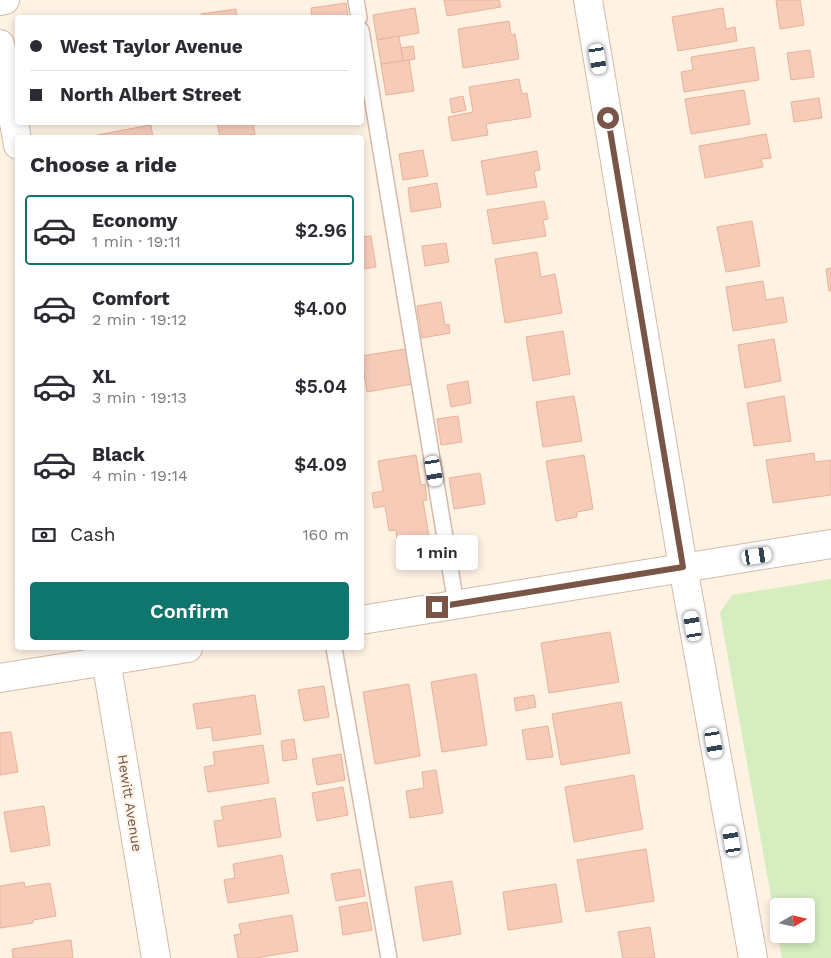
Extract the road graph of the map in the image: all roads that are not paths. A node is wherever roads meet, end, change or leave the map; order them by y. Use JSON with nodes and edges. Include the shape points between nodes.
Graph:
{"nodes":[{"id":1,"x":5,"y":0,"type":"edge"},
{"id":2,"x":356,"y":0,"type":"edge"},
{"id":3,"x":588,"y":0,"type":"edge"},
{"id":4,"x":0,"y":1,"type":"edge"},
{"id":5,"x":358,"y":15,"type":"edge"},
{"id":6,"x":0,"y":44,"type":"edge"},
{"id":7,"x":364,"y":48,"type":"edge"},
{"id":8,"x":16,"y":135,"type":"edge"},
{"id":9,"x":831,"y":544,"type":"edge"},
{"id":10,"x":683,"y":567,"type":"junction"},
{"id":11,"x":456,"y":604,"type":"junction"},
{"id":12,"x":364,"y":619,"type":"edge"},
{"id":13,"x":161,"y":650,"type":"edge"},
{"id":14,"x":334,"y":650,"type":"edge"},
{"id":15,"x":106,"y":654,"type":"edge"},
{"id":16,"x":0,"y":678,"type":"edge"},
{"id":17,"x":156,"y":958,"type":"edge"},
{"id":18,"x":389,"y":958,"type":"edge"},
{"id":19,"x":753,"y":958,"type":"edge"}],
"edges":[{"from":1,"to":4,"type":"street"},
{"from":2,"to":5,"type":"lane"},
{"from":3,"to":10,"type":"street"},
{"from":6,"to":8,"type":"street"},
{"from":7,"to":11,"type":"lane"},
{"from":9,"to":10,"type":"street"},
{"from":10,"to":11,"type":"street"},
{"from":10,"to":19,"type":"street"},
{"from":11,"to":12,"type":"street"},
{"from":13,"to":15,"type":"street"},
{"from":14,"to":18,"type":"lane"},
{"from":15,"to":16,"type":"street"},
{"from":15,"to":17,"type":"street","name":"Hewitt Avenue"}]}
